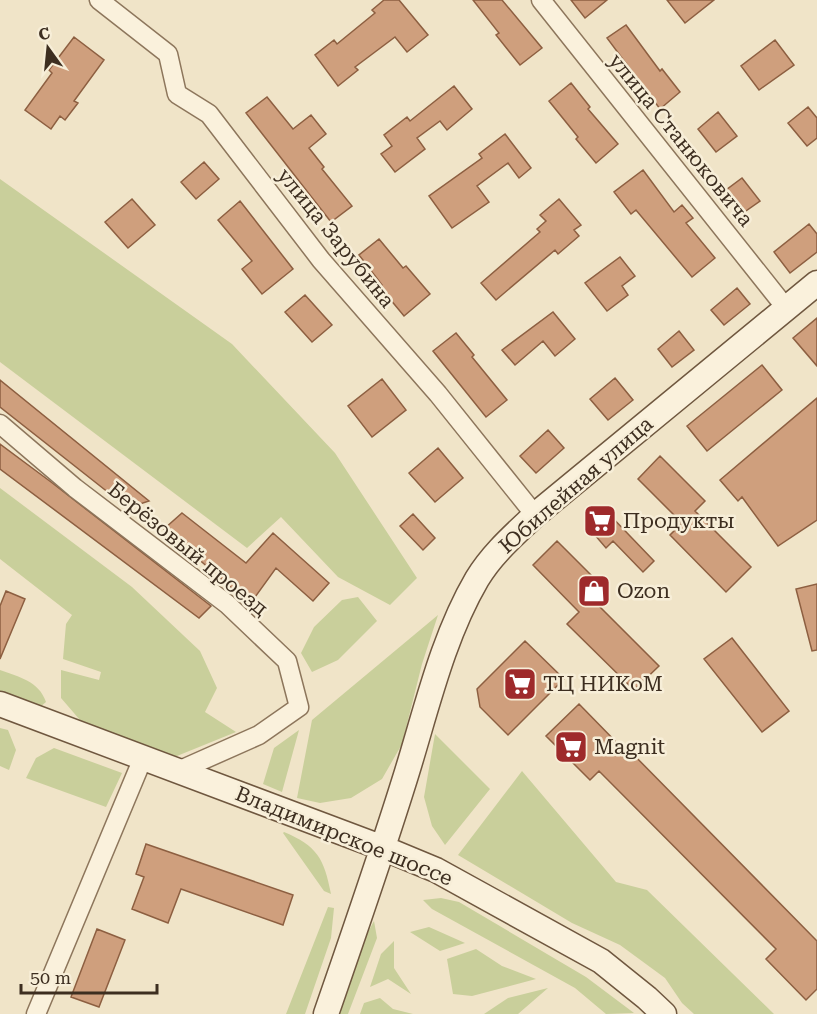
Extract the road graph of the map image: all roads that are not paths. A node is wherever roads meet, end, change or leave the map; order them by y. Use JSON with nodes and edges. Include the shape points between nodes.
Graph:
{"nodes":[{"id":1,"x":99,"y":0,"type":"edge"},
{"id":2,"x":541,"y":0,"type":"edge"},
{"id":3,"x":817,"y":283,"type":"edge"},
{"id":4,"x":786,"y":308,"type":"junction"},
{"id":5,"x":0,"y":424,"type":"edge"},
{"id":6,"x":536,"y":515,"type":"junction"},
{"id":7,"x":0,"y":704,"type":"edge"},
{"id":8,"x":142,"y":758,"type":"junction"},
{"id":9,"x":178,"y":771,"type":"junction"},
{"id":10,"x":384,"y":848,"type":"junction"},
{"id":11,"x":36,"y":1014,"type":"edge"},
{"id":12,"x":326,"y":1014,"type":"edge"},
{"id":13,"x":664,"y":1014,"type":"edge"}],
"edges":[{"from":1,"to":6,"type":"street","name":"улица Зарубина","via":[[168,54],[177,94],[209,114],[321,260],[438,394]]},
{"from":2,"to":4,"type":"street","name":"улица Станюковича"},
{"from":3,"to":4,"type":"main road","name":"Юбилейная улица"},
{"from":4,"to":6,"type":"main road","name":"Юбилейная улица"},
{"from":5,"to":9,"type":"street","name":"Берёзовый проезд","via":[[75,488],[227,604],[287,661],[299,706],[259,735]]},
{"from":6,"to":10,"type":"main road","name":"Юбилейная улица","via":[[493,556],[465,603],[446,648]]},
{"from":7,"to":8,"type":"main road","name":"Владимирское шоссе"},
{"from":8,"to":9,"type":"main road","name":"Владимирское шоссе"},
{"from":8,"to":11,"type":"street"},
{"from":9,"to":10,"type":"main road","name":"Владимирское шоссе"},
{"from":10,"to":12,"type":"main road","name":"Юбилейная улица"},
{"from":10,"to":13,"type":"main road","name":"Владимирское шоссе","via":[[436,870],[602,961]]}]}
